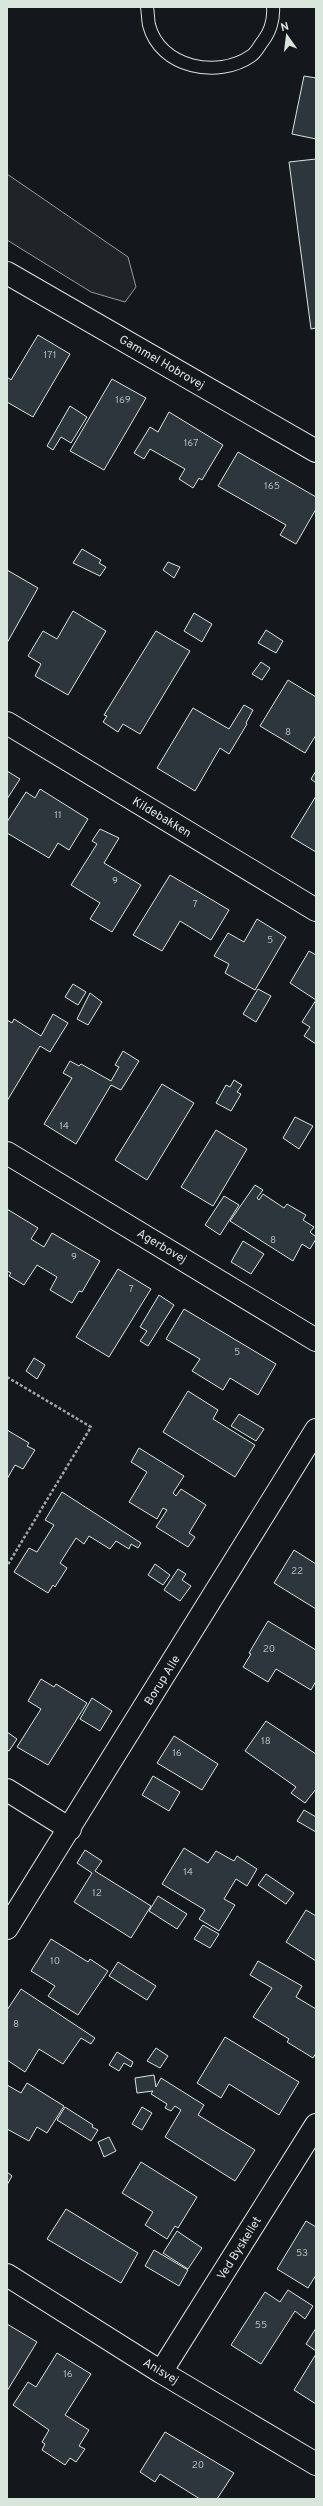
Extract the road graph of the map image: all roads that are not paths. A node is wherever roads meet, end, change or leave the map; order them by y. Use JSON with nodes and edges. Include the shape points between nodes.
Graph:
{"nodes":[{"id":1,"x":147,"y":7,"type":"edge"},
{"id":2,"x":273,"y":7,"type":"edge"},
{"id":3,"x":7,"y":272,"type":"edge"},
{"id":4,"x":316,"y":451,"type":"edge"},
{"id":5,"x":7,"y":723,"type":"edge"},
{"id":6,"x":316,"y":910,"type":"edge"},
{"id":7,"x":7,"y":1153,"type":"edge"},
{"id":8,"x":316,"y":1340,"type":"edge"},
{"id":9,"x":316,"y":1430,"type":"edge"},
{"id":10,"x":7,"y":1790,"type":"edge"},
{"id":11,"x":70,"y":1829,"type":"junction"},
{"id":12,"x":7,"y":1928,"type":"edge"},
{"id":13,"x":316,"y":2125,"type":"edge"},
{"id":14,"x":7,"y":2275,"type":"edge"},
{"id":15,"x":161,"y":2372,"type":"junction"},
{"id":16,"x":316,"y":2464,"type":"edge"}],
"edges":[{"from":1,"to":2,"type":"lane","via":[[149,27],[162,47],[176,59],[199,69],[227,68],[252,56],[268,35],[274,15]]},
{"from":3,"to":4,"type":"street","name":"Gammel Hobrovej"},
{"from":5,"to":6,"type":"street","name":"Kildebakken"},
{"from":7,"to":8,"type":"street","name":"Agerbovej"},
{"from":9,"to":11,"type":"street","name":"Borup Alle"},
{"from":10,"to":11,"type":"street"},
{"from":11,"to":12,"type":"street","name":"Borup Alle"},
{"from":13,"to":15,"type":"street","name":"Ved Byskellet"},
{"from":14,"to":15,"type":"street","name":"Anisvej"},
{"from":15,"to":16,"type":"street","name":"Anisvej"}]}
